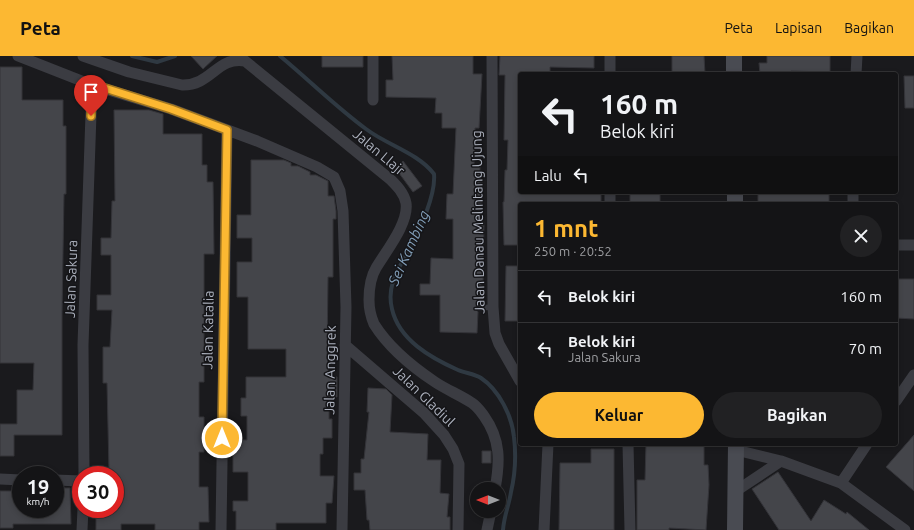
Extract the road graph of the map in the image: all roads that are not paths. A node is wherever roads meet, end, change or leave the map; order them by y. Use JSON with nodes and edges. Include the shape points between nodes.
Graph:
{"nodes":[{"id":1,"x":18,"y":56,"type":"edge"},
{"id":2,"x":83,"y":56,"type":"edge"},
{"id":3,"x":373,"y":56,"type":"edge"},
{"id":4,"x":492,"y":56,"type":"edge"},
{"id":5,"x":610,"y":56,"type":"edge"},
{"id":6,"x":734,"y":56,"type":"edge"},
{"id":7,"x":857,"y":56,"type":"edge"},
{"id":8,"x":610,"y":72,"type":"edge"},
{"id":9,"x":734,"y":72,"type":"edge"},
{"id":10,"x":856,"y":72,"type":"edge"},
{"id":11,"x":92,"y":84,"type":"junction"},
{"id":12,"x":374,"y":100,"type":"dead end"},
{"id":13,"x":227,"y":130,"type":"junction"},
{"id":14,"x":898,"y":245,"type":"edge"},
{"id":15,"x":914,"y":245,"type":"edge"},
{"id":16,"x":493,"y":307,"type":"junction"},
{"id":17,"x":479,"y":308,"type":"dead end"},
{"id":18,"x":345,"y":346,"type":"junction"},
{"id":19,"x":914,"y":375,"type":"edge"},
{"id":20,"x":518,"y":377,"type":"edge"},
{"id":21,"x":898,"y":398,"type":"edge"},
{"id":22,"x":548,"y":446,"type":"edge"},
{"id":23,"x":628,"y":446,"type":"edge"},
{"id":24,"x":866,"y":446,"type":"edge"},
{"id":25,"x":736,"y":447,"type":"edge"},
{"id":26,"x":782,"y":461,"type":"junction"},
{"id":27,"x":84,"y":466,"type":"edge"},
{"id":28,"x":0,"y":479,"type":"edge"},
{"id":29,"x":12,"y":480,"type":"edge"},
{"id":30,"x":496,"y":482,"type":"edge"},
{"id":31,"x":841,"y":483,"type":"junction"},
{"id":32,"x":736,"y":491,"type":"junction"},
{"id":33,"x":83,"y":518,"type":"edge"},
{"id":34,"x":490,"y":518,"type":"edge"},
{"id":35,"x":82,"y":530,"type":"edge"},
{"id":36,"x":221,"y":530,"type":"edge"},
{"id":37,"x":342,"y":530,"type":"edge"},
{"id":38,"x":458,"y":530,"type":"edge"},
{"id":39,"x":487,"y":530,"type":"edge"},
{"id":40,"x":544,"y":530,"type":"edge"},
{"id":41,"x":630,"y":530,"type":"edge"},
{"id":42,"x":735,"y":530,"type":"edge"},
{"id":43,"x":904,"y":530,"type":"edge"}],
"edges":[{"from":1,"to":11,"type":"street","name":"Jalan Anggrek"},
{"from":2,"to":30,"type":"street","name":"Jalan Llajr","via":[[129,72],[191,85],[199,82],[224,62],[232,59],[245,62],[391,180],[401,191],[406,202],[405,216],[375,268],[369,285],[369,305],[373,322],[388,345],[404,359],[436,382],[474,404],[483,415],[493,429],[498,449]]},
{"from":3,"to":12,"type":"street"},
{"from":4,"to":16,"type":"street","name":"Jalan Danau Melintang Ujung"},
{"from":5,"to":8,"type":"street"},
{"from":6,"to":9,"type":"street"},
{"from":7,"to":10,"type":"street"},
{"from":11,"to":13,"type":"street","name":"Jalan Anggrek"},
{"from":11,"to":27,"type":"street","name":"Jalan Sakura","via":[[83,345]]},
{"from":13,"to":18,"type":"street","name":"Jalan Anggrek","via":[[317,167],[334,178],[340,191],[343,211]]},
{"from":13,"to":36,"type":"street","name":"Jalan Katalia"},
{"from":14,"to":15,"type":"street"},
{"from":16,"to":17,"type":"lane"},
{"from":16,"to":20,"type":"street","name":"Jalan Danau Melintang Ujung","via":[[495,333]]},
{"from":18,"to":37,"type":"street","name":"Jalan Anggrek"},
{"from":18,"to":38,"type":"street","name":"Jalan Gladiul","via":[[424,413],[453,449],[459,464]]},
{"from":19,"to":21,"type":"street"},
{"from":22,"to":40,"type":"street"},
{"from":23,"to":41,"type":"street"},
{"from":24,"to":31,"type":"street"},
{"from":25,"to":26,"type":"street"},
{"from":25,"to":32,"type":"street"},
{"from":26,"to":31,"type":"street"},
{"from":26,"to":32,"type":"street"},
{"from":28,"to":29,"type":"street"},
{"from":31,"to":43,"type":"street"},
{"from":32,"to":42,"type":"street"},
{"from":33,"to":35,"type":"street"},
{"from":34,"to":39,"type":"street"}]}
